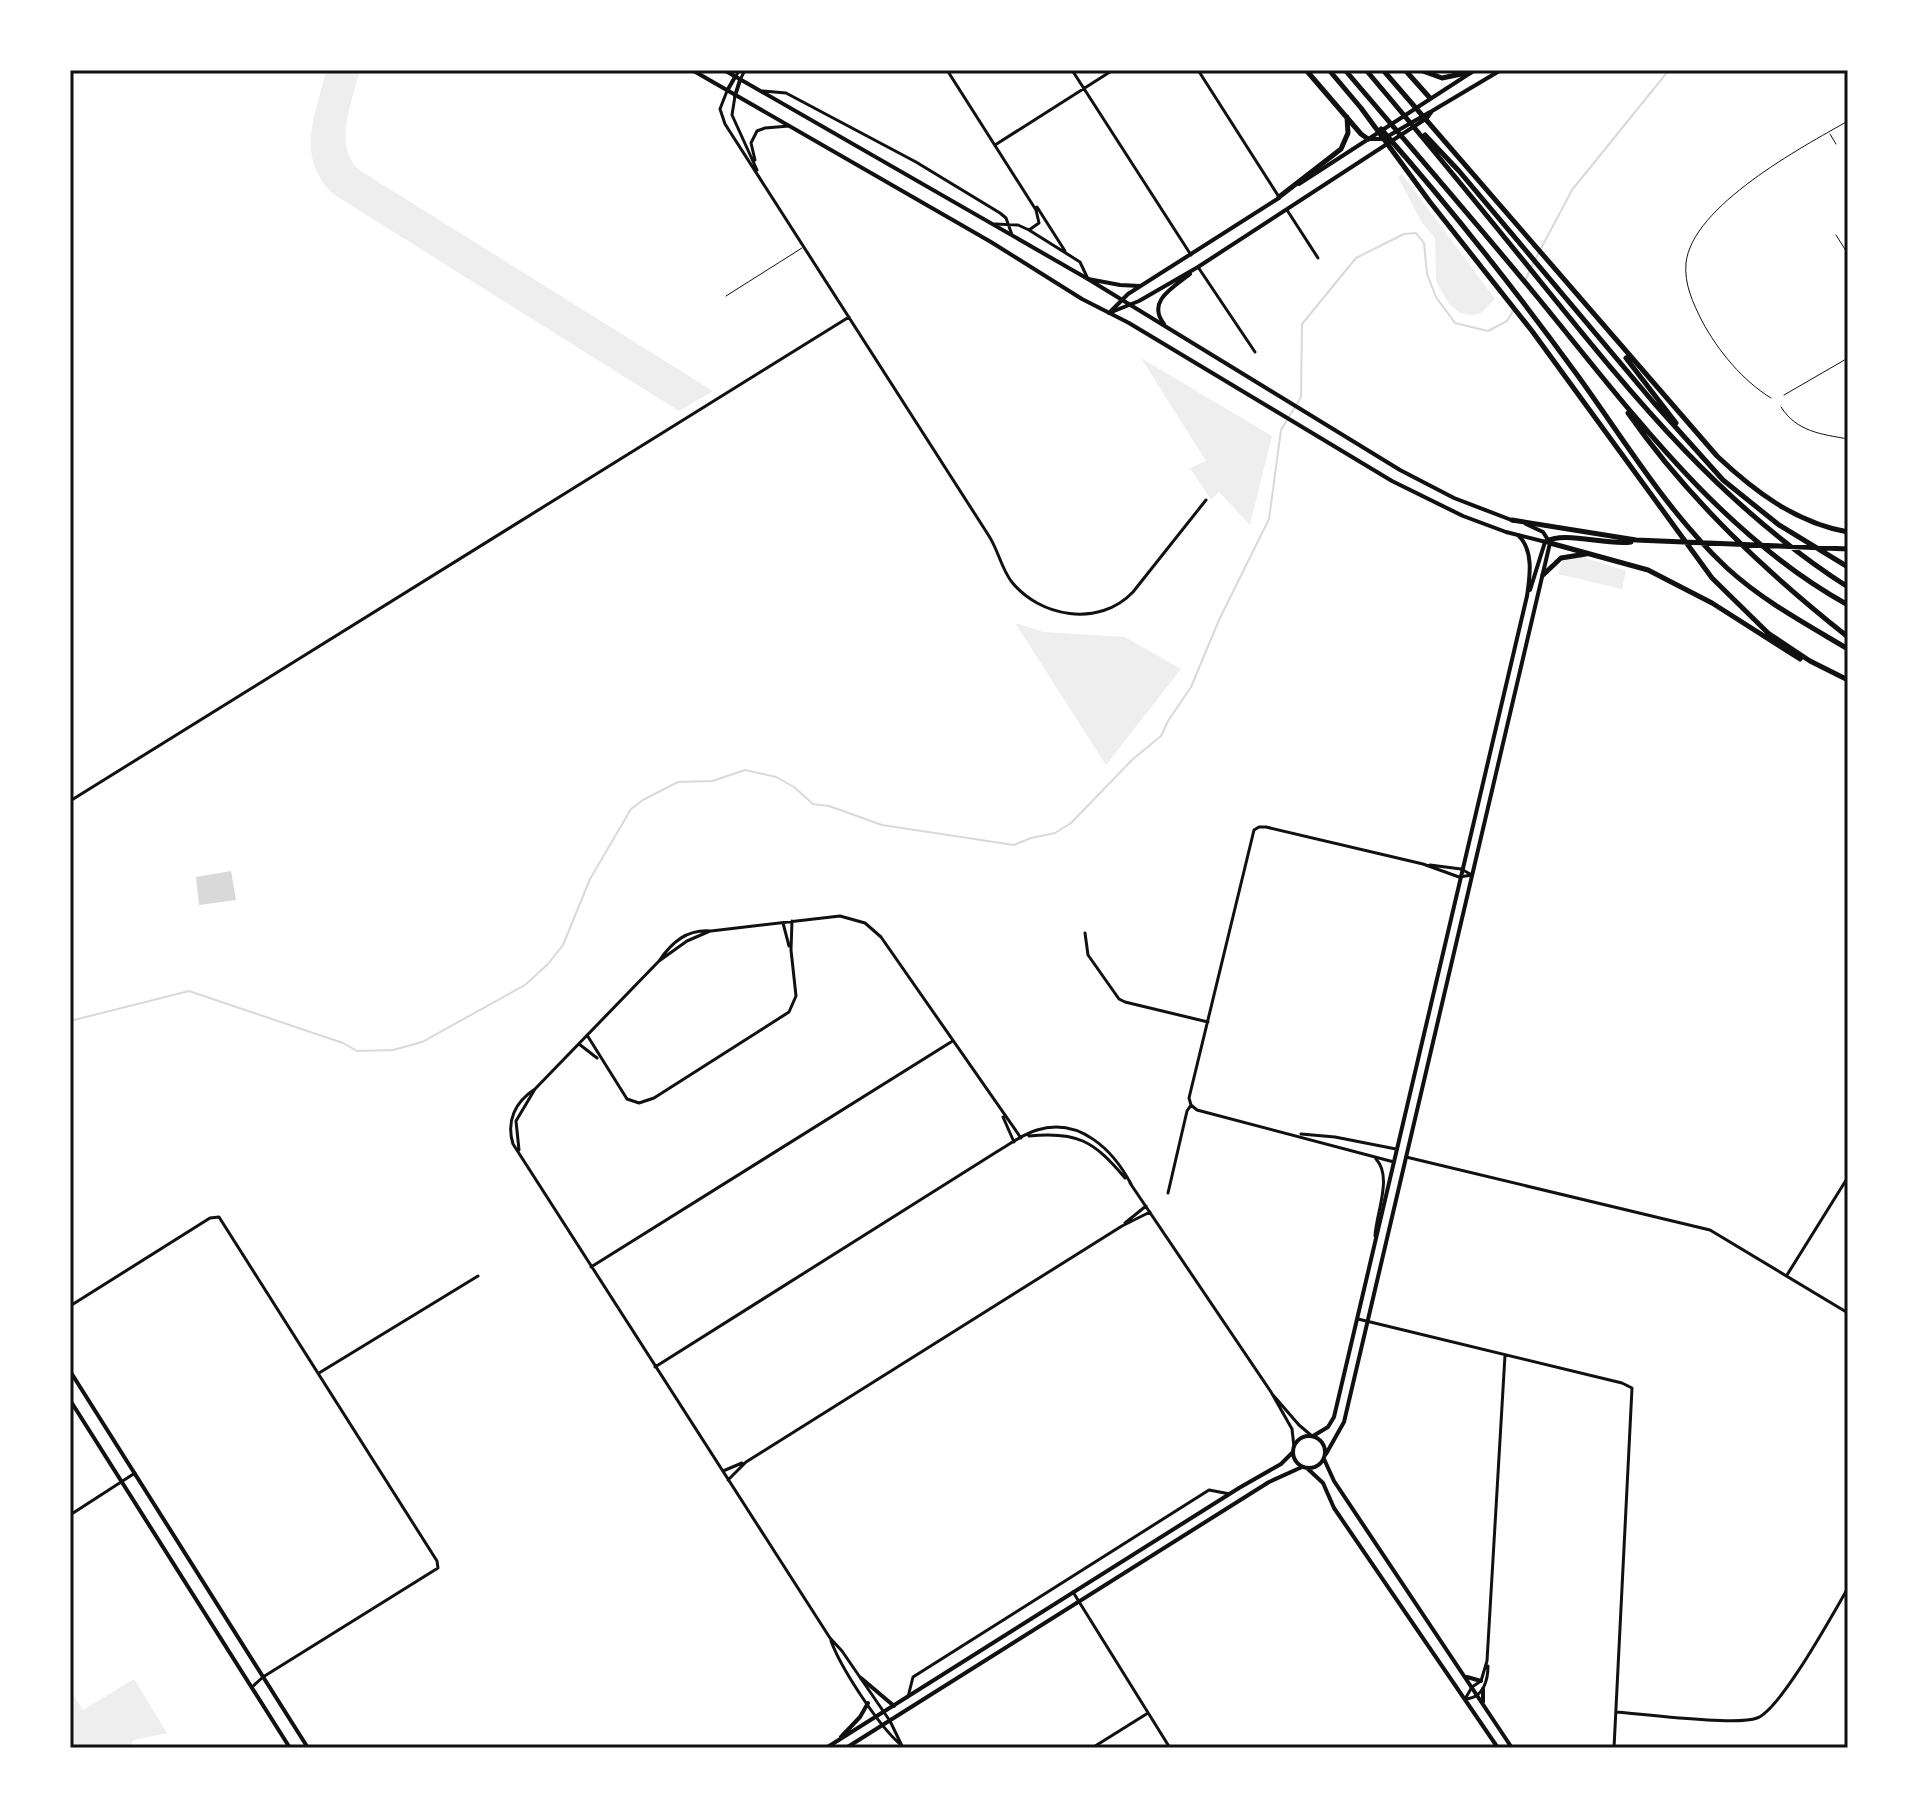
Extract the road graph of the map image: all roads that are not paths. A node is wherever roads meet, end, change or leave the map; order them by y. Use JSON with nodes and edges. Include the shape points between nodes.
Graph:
{"nodes":[{"id":1,"x":692,"y":70,"type":"edge"},
{"id":2,"x":724,"y":70,"type":"edge"},
{"id":3,"x":742,"y":70,"type":"edge"},
{"id":4,"x":947,"y":70,"type":"edge"},
{"id":5,"x":1072,"y":70,"type":"edge"},
{"id":6,"x":1113,"y":70,"type":"edge"},
{"id":7,"x":1198,"y":70,"type":"edge"},
{"id":8,"x":1306,"y":70,"type":"edge"},
{"id":9,"x":1329,"y":70,"type":"edge"},
{"id":10,"x":1345,"y":70,"type":"edge"},
{"id":11,"x":1366,"y":70,"type":"edge"},
{"id":12,"x":1383,"y":70,"type":"edge"},
{"id":13,"x":1405,"y":70,"type":"edge"},
{"id":14,"x":1420,"y":70,"type":"edge"},
{"id":15,"x":1501,"y":70,"type":"edge"},
{"id":16,"x":1473,"y":71,"type":"edge"},
{"id":17,"x":738,"y":78,"type":"junction"},
{"id":18,"x":1084,"y":89,"type":"junction"},
{"id":19,"x":727,"y":91,"type":"junction"},
{"id":20,"x":759,"y":91,"type":"junction"},
{"id":21,"x":735,"y":96,"type":"junction"},
{"id":22,"x":1430,"y":98,"type":"junction"},
{"id":23,"x":1396,"y":106,"type":"junction"},
{"id":24,"x":1361,"y":108,"type":"junction"},
{"id":25,"x":1432,"y":111,"type":"junction"},
{"id":26,"x":1347,"y":117,"type":"junction"},
{"id":27,"x":1848,"y":121,"type":"edge"},
{"id":28,"x":789,"y":126,"type":"junction"},
{"id":29,"x":1829,"y":132,"type":"junction"},
{"id":30,"x":1368,"y":139,"type":"junction"},
{"id":31,"x":1385,"y":141,"type":"junction"},
{"id":32,"x":1836,"y":144,"type":"dead end"},
{"id":33,"x":995,"y":145,"type":"junction"},
{"id":34,"x":759,"y":175,"type":"junction"},
{"id":35,"x":1027,"y":195,"type":"junction"},
{"id":36,"x":1279,"y":197,"type":"junction"},
{"id":37,"x":1287,"y":210,"type":"junction"},
{"id":38,"x":995,"y":224,"type":"junction"},
{"id":39,"x":1009,"y":226,"type":"junction"},
{"id":40,"x":1029,"y":230,"type":"junction"},
{"id":41,"x":1012,"y":235,"type":"junction"},
{"id":42,"x":1836,"y":235,"type":"dead end"},
{"id":43,"x":805,"y":247,"type":"junction"},
{"id":44,"x":1067,"y":253,"type":"junction"},
{"id":45,"x":1848,"y":254,"type":"edge"},
{"id":46,"x":1191,"y":255,"type":"junction"},
{"id":47,"x":1318,"y":258,"type":"dead end"},
{"id":48,"x":1198,"y":267,"type":"junction"},
{"id":49,"x":1088,"y":279,"type":"junction"},
{"id":50,"x":1142,"y":286,"type":"junction"},
{"id":51,"x":726,"y":296,"type":"dead end"},
{"id":52,"x":1122,"y":299,"type":"junction"},
{"id":53,"x":1130,"y":304,"type":"junction"},
{"id":54,"x":1109,"y":313,"type":"junction"},
{"id":55,"x":849,"y":317,"type":"junction"},
{"id":56,"x":1596,"y":319,"type":"junction"},
{"id":57,"x":1164,"y":324,"type":"junction"},
{"id":58,"x":1255,"y":352,"type":"dead end"},
{"id":59,"x":1848,"y":358,"type":"edge"},
{"id":60,"x":1611,"y":389,"type":"junction"},
{"id":61,"x":1784,"y":395,"type":"dead end"},
{"id":62,"x":1771,"y":398,"type":"dead end"},
{"id":63,"x":1781,"y":407,"type":"dead end"},
{"id":64,"x":1848,"y":439,"type":"edge"},
{"id":65,"x":1711,"y":466,"type":"junction"},
{"id":66,"x":1206,"y":500,"type":"dead end"},
{"id":67,"x":1468,"y":505,"type":"junction"},
{"id":68,"x":1471,"y":519,"type":"junction"},
{"id":69,"x":1512,"y":520,"type":"junction"},
{"id":70,"x":1848,"y":532,"type":"edge"},
{"id":71,"x":1518,"y":535,"type":"junction"},
{"id":72,"x":1636,"y":540,"type":"junction"},
{"id":73,"x":1548,"y":542,"type":"junction"},
{"id":74,"x":1848,"y":549,"type":"edge"},
{"id":75,"x":1591,"y":553,"type":"junction"},
{"id":76,"x":1848,"y":567,"type":"edge"},
{"id":77,"x":1543,"y":575,"type":"junction"},
{"id":78,"x":1848,"y":587,"type":"edge"},
{"id":79,"x":1527,"y":596,"type":"junction"},
{"id":80,"x":1848,"y":605,"type":"edge"},
{"id":81,"x":1848,"y":637,"type":"edge"},
{"id":82,"x":1848,"y":649,"type":"edge"},
{"id":83,"x":1848,"y":681,"type":"edge"},
{"id":84,"x":70,"y":801,"type":"edge"},
{"id":85,"x":1423,"y":864,"type":"junction"},
{"id":86,"x":1461,"y":869,"type":"junction"},
{"id":87,"x":1472,"y":875,"type":"junction"},
{"id":88,"x":1459,"y":877,"type":"junction"},
{"id":89,"x":792,"y":921,"type":"junction"},
{"id":90,"x":783,"y":922,"type":"junction"},
{"id":91,"x":1085,"y":933,"type":"dead end"},
{"id":92,"x":791,"y":950,"type":"junction"},
{"id":93,"x":1208,"y":1022,"type":"junction"},
{"id":94,"x":587,"y":1035,"type":"junction"},
{"id":95,"x":952,"y":1041,"type":"junction"},
{"id":96,"x":579,"y":1044,"type":"junction"},
{"id":97,"x":600,"y":1060,"type":"junction"},
{"id":98,"x":1191,"y":1105,"type":"junction"},
{"id":99,"x":1001,"y":1113,"type":"junction"},
{"id":100,"x":1293,"y":1133,"type":"junction"},
{"id":101,"x":1022,"y":1137,"type":"junction"},
{"id":102,"x":1014,"y":1142,"type":"junction"},
{"id":103,"x":1397,"y":1149,"type":"junction"},
{"id":104,"x":1373,"y":1156,"type":"junction"},
{"id":105,"x":1406,"y":1157,"type":"junction"},
{"id":106,"x":1394,"y":1162,"type":"junction"},
{"id":107,"x":1848,"y":1177,"type":"edge"},
{"id":108,"x":1168,"y":1193,"type":"dead end"},
{"id":109,"x":1146,"y":1206,"type":"junction"},
{"id":110,"x":1150,"y":1212,"type":"junction"},
{"id":111,"x":1122,"y":1226,"type":"junction"},
{"id":112,"x":1375,"y":1236,"type":"junction"},
{"id":113,"x":591,"y":1267,"type":"junction"},
{"id":114,"x":1787,"y":1275,"type":"junction"},
{"id":115,"x":478,"y":1276,"type":"dead end"},
{"id":116,"x":70,"y":1306,"type":"edge"},
{"id":117,"x":1848,"y":1313,"type":"edge"},
{"id":118,"x":1355,"y":1319,"type":"junction"},
{"id":119,"x":1366,"y":1322,"type":"junction"},
{"id":120,"x":1505,"y":1355,"type":"junction"},
{"id":121,"x":655,"y":1367,"type":"junction"},
{"id":122,"x":70,"y":1371,"type":"edge"},
{"id":123,"x":319,"y":1373,"type":"junction"},
{"id":124,"x":1271,"y":1392,"type":"junction"},
{"id":125,"x":70,"y":1400,"type":"edge"},
{"id":126,"x":1312,"y":1436,"type":"junction"},
{"id":127,"x":1293,"y":1450,"type":"junction"},
{"id":128,"x":1325,"y":1457,"type":"junction"},
{"id":129,"x":746,"y":1462,"type":"junction"},
{"id":130,"x":1305,"y":1468,"type":"junction"},
{"id":131,"x":722,"y":1471,"type":"junction"},
{"id":132,"x":135,"y":1473,"type":"junction"},
{"id":133,"x":727,"y":1480,"type":"junction"},
{"id":134,"x":122,"y":1482,"type":"junction"},
{"id":135,"x":1230,"y":1494,"type":"junction"},
{"id":136,"x":70,"y":1515,"type":"edge"},
{"id":137,"x":1848,"y":1588,"type":"edge"},
{"id":138,"x":1073,"y":1592,"type":"junction"},
{"id":139,"x":1079,"y":1602,"type":"junction"},
{"id":140,"x":830,"y":1638,"type":"junction"},
{"id":141,"x":1488,"y":1650,"type":"junction"},
{"id":142,"x":1465,"y":1676,"type":"junction"},
{"id":143,"x":263,"y":1677,"type":"junction"},
{"id":144,"x":861,"y":1678,"type":"junction"},
{"id":145,"x":1481,"y":1681,"type":"junction"},
{"id":146,"x":252,"y":1687,"type":"junction"},
{"id":147,"x":1472,"y":1687,"type":"junction"},
{"id":148,"x":1483,"y":1689,"type":"junction"},
{"id":149,"x":1478,"y":1696,"type":"junction"},
{"id":150,"x":908,"y":1697,"type":"junction"},
{"id":151,"x":1465,"y":1700,"type":"junction"},
{"id":152,"x":868,"y":1703,"type":"junction"},
{"id":153,"x":1483,"y":1703,"type":"junction"},
{"id":154,"x":894,"y":1706,"type":"junction"},
{"id":155,"x":884,"y":1712,"type":"junction"},
{"id":156,"x":1616,"y":1712,"type":"junction"},
{"id":157,"x":1148,"y":1713,"type":"junction"},
{"id":158,"x":877,"y":1716,"type":"junction"},
{"id":159,"x":890,"y":1721,"type":"junction"},
{"id":160,"x":883,"y":1725,"type":"junction"},
{"id":161,"x":840,"y":1739,"type":"junction"},
{"id":162,"x":902,"y":1746,"type":"edge"},
{"id":163,"x":290,"y":1748,"type":"edge"},
{"id":164,"x":308,"y":1748,"type":"edge"},
{"id":165,"x":826,"y":1748,"type":"edge"},
{"id":166,"x":846,"y":1748,"type":"edge"},
{"id":167,"x":1092,"y":1748,"type":"edge"},
{"id":168,"x":1170,"y":1748,"type":"edge"},
{"id":169,"x":1498,"y":1748,"type":"edge"},
{"id":170,"x":1512,"y":1748,"type":"edge"},
{"id":171,"x":1614,"y":1748,"type":"edge"}],
"edges":[{"from":1,"to":19,"type":"main road"},
{"from":2,"to":17,"type":"main road"},
{"from":3,"to":17,"type":"street"},
{"from":4,"to":33,"type":"street"},
{"from":5,"to":18,"type":"street"},
{"from":6,"to":18,"type":"street"},
{"from":7,"to":36,"type":"street"},
{"from":8,"to":26,"type":"highway"},
{"from":9,"to":24,"type":"highway"},
{"from":10,"to":60,"type":"highway"},
{"from":11,"to":23,"type":"highway"},
{"from":12,"to":56,"type":"highway"},
{"from":13,"to":22,"type":"highway"},
{"from":14,"to":16,"type":"highway","via":[[1442,78]]},
{"from":15,"to":25,"type":"main road"},
{"from":16,"to":22,"type":"main road"},
{"from":17,"to":19,"type":"main road"},
{"from":17,"to":20,"type":"main road"},
{"from":17,"to":21,"type":"main road"},
{"from":18,"to":33,"type":"street"},
{"from":18,"to":46,"type":"street"},
{"from":19,"to":21,"type":"main road"},
{"from":19,"to":34,"type":"street","via":[[722,120]]},
{"from":20,"to":38,"type":"main road"},
{"from":20,"to":39,"type":"street","via":[[786,93],[916,162],[1003,214]]},
{"from":21,"to":28,"type":"main road"},
{"from":21,"to":34,"type":"street","via":[[733,118]]},
{"from":22,"to":25,"type":"main road"},
{"from":22,"to":30,"type":"main road"},
{"from":23,"to":65,"type":"highway","via":[[1459,171]]},
{"from":23,"to":78,"type":"highway","via":[[1639,403],[1715,484],[1771,533]]},
{"from":24,"to":82,"type":"highway","via":[[1501,273],[1709,550],[1760,595]]},
{"from":24,"to":83,"type":"highway","via":[[1712,578],[1768,633]]},
{"from":25,"to":31,"type":"main road"},
{"from":26,"to":30,"type":"highway"},
{"from":26,"to":36,"type":"highway","via":[[1341,149]]},
{"from":27,"to":29,"type":"lane"},
{"from":28,"to":34,"type":"street","via":[[762,128],[755,134],[751,146]]},
{"from":28,"to":54,"type":"main road"},
{"from":29,"to":32,"type":"lane"},
{"from":29,"to":62,"type":"lane","via":[[1739,189],[1696,235],[1686,261],[1693,303],[1713,341],[1751,384]]},
{"from":30,"to":31,"type":"main road"},
{"from":30,"to":36,"type":"main road"},
{"from":31,"to":37,"type":"main road"},
{"from":33,"to":35,"type":"street"},
{"from":34,"to":43,"type":"street"},
{"from":35,"to":40,"type":"street","via":[[1039,220]]},
{"from":35,"to":44,"type":"street"},
{"from":36,"to":37,"type":"main road"},
{"from":36,"to":46,"type":"main road"},
{"from":37,"to":47,"type":"street"},
{"from":37,"to":48,"type":"main road"},
{"from":38,"to":39,"type":"street"},
{"from":38,"to":41,"type":"main road"},
{"from":39,"to":40,"type":"street"},
{"from":39,"to":41,"type":"street"},
{"from":40,"to":44,"type":"street"},
{"from":41,"to":49,"type":"main road"},
{"from":42,"to":45,"type":"lane"},
{"from":43,"to":51,"type":"lane"},
{"from":43,"to":55,"type":"street"},
{"from":44,"to":49,"type":"street","via":[[1082,263]]},
{"from":46,"to":48,"type":"main road"},
{"from":46,"to":50,"type":"main road"},
{"from":48,"to":53,"type":"main road"},
{"from":48,"to":57,"type":"main road","via":[[1160,301],[1157,313]]},
{"from":48,"to":58,"type":"street"},
{"from":49,"to":50,"type":"main road"},
{"from":49,"to":52,"type":"main road"},
{"from":50,"to":52,"type":"main road"},
{"from":52,"to":53,"type":"main road"},
{"from":52,"to":54,"type":"main road"},
{"from":53,"to":54,"type":"main road"},
{"from":53,"to":57,"type":"main road"},
{"from":54,"to":68,"type":"main road","via":[[1392,481]]},
{"from":55,"to":66,"type":"street","via":[[989,536],[1004,570],[1024,595],[1047,610],[1076,615],[1127,598]]},
{"from":55,"to":84,"type":"street"},
{"from":56,"to":65,"type":"highway"},
{"from":56,"to":70,"type":"highway","via":[[1706,445],[1747,483],[1799,515]]},
{"from":57,"to":67,"type":"main road","via":[[1400,470]]},
{"from":59,"to":61,"type":"lane"},
{"from":60,"to":80,"type":"highway","via":[[1746,530],[1814,585]]},
{"from":60,"to":81,"type":"highway","via":[[1738,542]]},
{"from":63,"to":64,"type":"lane","via":[[1805,431]]},
{"from":65,"to":76,"type":"highway","via":[[1779,525]]},
{"from":67,"to":68,"type":"main road","via":[[1474,513]]},
{"from":67,"to":69,"type":"main road"},
{"from":68,"to":71,"type":"main road"},
{"from":69,"to":72,"type":"highway"},
{"from":69,"to":73,"type":"main road","via":[[1540,530]]},
{"from":71,"to":73,"type":"main road"},
{"from":71,"to":79,"type":"main road","via":[[1528,552]]},
{"from":72,"to":73,"type":"highway","via":[[1617,544],[1562,537]]},
{"from":72,"to":74,"type":"highway"},
{"from":73,"to":75,"type":"highway"},
{"from":73,"to":77,"type":"main road"},
{"from":73,"to":79,"type":"main road"},
{"from":75,"to":77,"type":"highway","via":[[1563,557]]},
{"from":75,"to":83,"type":"highway","via":[[1670,580]]},
{"from":77,"to":87,"type":"main road"},
{"from":79,"to":86,"type":"main road"},
{"from":85,"to":86,"type":"street"},
{"from":85,"to":88,"type":"street"},
{"from":85,"to":93,"type":"street","via":[[1266,827],[1256,829]]},
{"from":86,"to":87,"type":"street"},
{"from":86,"to":88,"type":"main road"},
{"from":87,"to":88,"type":"street"},
{"from":87,"to":105,"type":"main road"},
{"from":88,"to":103,"type":"main road"},
{"from":89,"to":90,"type":"street"},
{"from":89,"to":92,"type":"street"},
{"from":89,"to":95,"type":"street","via":[[840,916],[874,930]]},
{"from":90,"to":92,"type":"street"},
{"from":90,"to":94,"type":"street","via":[[711,931],[687,941],[659,961]]},
{"from":91,"to":93,"type":"street","via":[[1088,955],[1119,999]]},
{"from":92,"to":97,"type":"street","via":[[796,996],[789,1012],[654,1098],[639,1103],[627,1099]]},
{"from":93,"to":98,"type":"street"},
{"from":94,"to":96,"type":"street"},
{"from":94,"to":97,"type":"street"},
{"from":95,"to":99,"type":"street"},
{"from":95,"to":113,"type":"street"},
{"from":96,"to":97,"type":"street"},
{"from":96,"to":113,"type":"street","via":[[535,1089],[516,1121],[516,1132],[520,1154]]},
{"from":98,"to":100,"type":"street"},
{"from":98,"to":108,"type":"street"},
{"from":99,"to":101,"type":"street"},
{"from":99,"to":102,"type":"street"},
{"from":100,"to":103,"type":"street"},
{"from":100,"to":104,"type":"street"},
{"from":101,"to":102,"type":"street"},
{"from":101,"to":109,"type":"street","via":[[1055,1134],[1084,1141],[1104,1154]]},
{"from":102,"to":121,"type":"street"},
{"from":103,"to":105,"type":"main road"},
{"from":103,"to":106,"type":"main road"},
{"from":104,"to":106,"type":"street"},
{"from":104,"to":112,"type":"street","via":[[1384,1174]]},
{"from":105,"to":106,"type":"main road"},
{"from":105,"to":114,"type":"street","via":[[1710,1230]]},
{"from":105,"to":119,"type":"main road"},
{"from":106,"to":112,"type":"main road"},
{"from":107,"to":114,"type":"street"},
{"from":109,"to":110,"type":"street"},
{"from":109,"to":111,"type":"street"},
{"from":110,"to":111,"type":"street"},
{"from":110,"to":124,"type":"street"},
{"from":111,"to":129,"type":"street"},
{"from":112,"to":118,"type":"main road"},
{"from":113,"to":121,"type":"street"},
{"from":114,"to":117,"type":"street"},
{"from":115,"to":123,"type":"street"},
{"from":116,"to":123,"type":"street","via":[[219,1217]]},
{"from":118,"to":119,"type":"street"},
{"from":118,"to":126,"type":"main road","via":[[1334,1417]]},
{"from":119,"to":120,"type":"street"},
{"from":119,"to":128,"type":"main road","via":[[1344,1422]]},
{"from":120,"to":141,"type":"street"},
{"from":120,"to":156,"type":"street","via":[[1632,1388]]},
{"from":121,"to":131,"type":"street"},
{"from":122,"to":132,"type":"main road"},
{"from":123,"to":143,"type":"street","via":[[438,1568]]},
{"from":124,"to":126,"type":"street"},
{"from":124,"to":127,"type":"street","via":[[1292,1429]]},
{"from":125,"to":134,"type":"main road"},
{"from":126,"to":127,"type":"main road","via":[[1301,1438]]},
{"from":126,"to":128,"type":"main road","via":[[1323,1443]]},
{"from":127,"to":130,"type":"main road","via":[[1296,1462]]},
{"from":127,"to":135,"type":"main road","via":[[1281,1464]]},
{"from":128,"to":130,"type":"main road","via":[[1318,1466]]},
{"from":128,"to":142,"type":"main road","via":[[1334,1481]]},
{"from":129,"to":131,"type":"street"},
{"from":129,"to":133,"type":"street"},
{"from":130,"to":139,"type":"main road","via":[[1269,1482]]},
{"from":130,"to":151,"type":"main road","via":[[1323,1483],[1334,1508]]},
{"from":131,"to":133,"type":"street"},
{"from":132,"to":134,"type":"street"},
{"from":132,"to":143,"type":"main road"},
{"from":133,"to":140,"type":"street"},
{"from":134,"to":136,"type":"street"},
{"from":134,"to":146,"type":"main road"},
{"from":135,"to":138,"type":"main road"},
{"from":135,"to":150,"type":"street","via":[[1209,1490],[1196,1498],[913,1677]]},
{"from":137,"to":156,"type":"street","via":[[1766,1714],[1734,1720]]},
{"from":138,"to":139,"type":"street"},
{"from":138,"to":150,"type":"main road"},
{"from":139,"to":157,"type":"street"},
{"from":139,"to":159,"type":"main road"},
{"from":140,"to":144,"type":"street"},
{"from":140,"to":152,"type":"street"},
{"from":141,"to":145,"type":"street"},
{"from":141,"to":148,"type":"street"},
{"from":142,"to":145,"type":"main road"},
{"from":142,"to":147,"type":"main road"},
{"from":143,"to":146,"type":"street"},
{"from":143,"to":164,"type":"main road"},
{"from":144,"to":154,"type":"main road"},
{"from":144,"to":155,"type":"street"},
{"from":145,"to":147,"type":"street"},
{"from":146,"to":163,"type":"main road"},
{"from":147,"to":149,"type":"main road"},
{"from":147,"to":151,"type":"street"},
{"from":148,"to":149,"type":"street"},
{"from":148,"to":153,"type":"main road"},
{"from":149,"to":151,"type":"street"},
{"from":149,"to":153,"type":"main road"},
{"from":150,"to":154,"type":"main road"},
{"from":151,"to":169,"type":"main road"},
{"from":152,"to":158,"type":"street"},
{"from":152,"to":161,"type":"main road"},
{"from":153,"to":170,"type":"main road"},
{"from":154,"to":155,"type":"main road"},
{"from":155,"to":158,"type":"main road"},
{"from":155,"to":159,"type":"street"},
{"from":156,"to":171,"type":"street"},
{"from":157,"to":167,"type":"street"},
{"from":157,"to":168,"type":"street"},
{"from":158,"to":160,"type":"street"},
{"from":158,"to":161,"type":"main road"},
{"from":159,"to":160,"type":"main road"},
{"from":159,"to":162,"type":"street"},
{"from":160,"to":162,"type":"street"},
{"from":160,"to":166,"type":"main road"},
{"from":161,"to":165,"type":"main road"}]}
